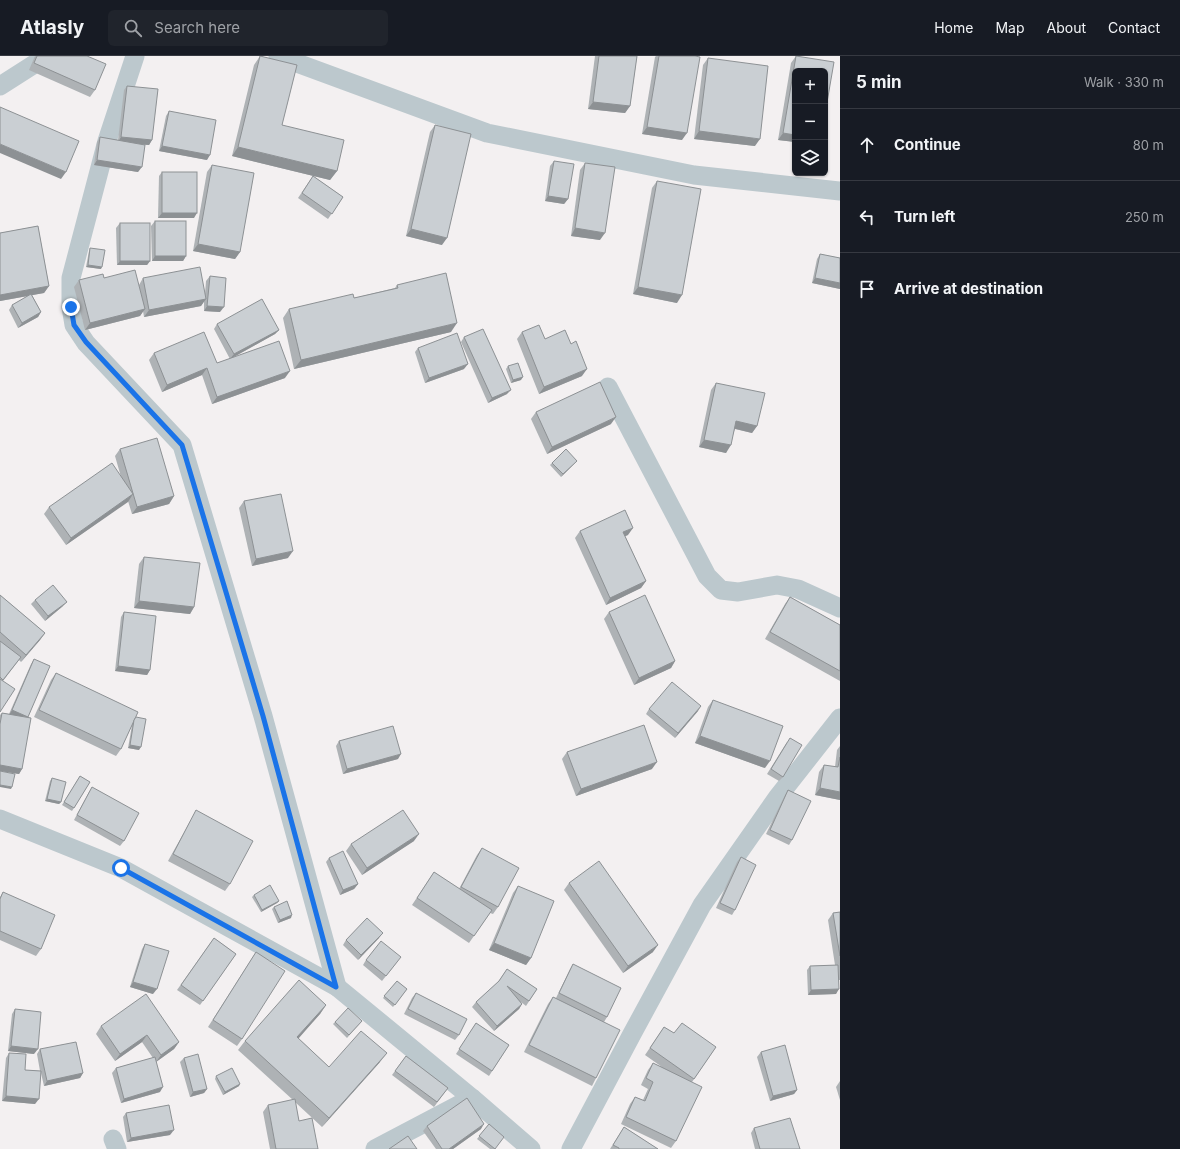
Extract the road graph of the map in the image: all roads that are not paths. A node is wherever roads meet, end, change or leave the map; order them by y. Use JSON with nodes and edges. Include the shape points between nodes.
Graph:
{"nodes":[{"id":1,"x":47,"y":56,"type":"edge"},
{"id":2,"x":135,"y":56,"type":"edge"},
{"id":3,"x":278,"y":56,"type":"edge"},
{"id":4,"x":0,"y":86,"type":"edge"},
{"id":5,"x":840,"y":191,"type":"edge"},
{"id":6,"x":608,"y":387,"type":"dead end"},
{"id":7,"x":840,"y":608,"type":"edge"},
{"id":8,"x":840,"y":718,"type":"edge"},
{"id":9,"x":0,"y":819,"type":"edge"},
{"id":10,"x":336,"y":987,"type":"junction"},
{"id":11,"x":472,"y":1098,"type":"junction"},
{"id":12,"x":375,"y":1149,"type":"edge"},
{"id":13,"x":531,"y":1149,"type":"edge"},
{"id":14,"x":571,"y":1149,"type":"edge"}],
"edges":[{"from":1,"to":4,"type":"street"},
{"from":2,"to":10,"type":"street","via":[[107,141],[71,278],[74,325],[86,342],[182,445],[263,716]]},
{"from":3,"to":5,"type":"street","via":[[487,134],[694,175]]},
{"from":6,"to":7,"type":"street","via":[[708,576],[721,590],[738,592],[777,585],[798,589]]},
{"from":8,"to":14,"type":"street","via":[[777,798],[702,905]]},
{"from":9,"to":10,"type":"street","via":[[121,868]]},
{"from":10,"to":11,"type":"street"},
{"from":11,"to":12,"type":"street"},
{"from":11,"to":13,"type":"street"}]}
